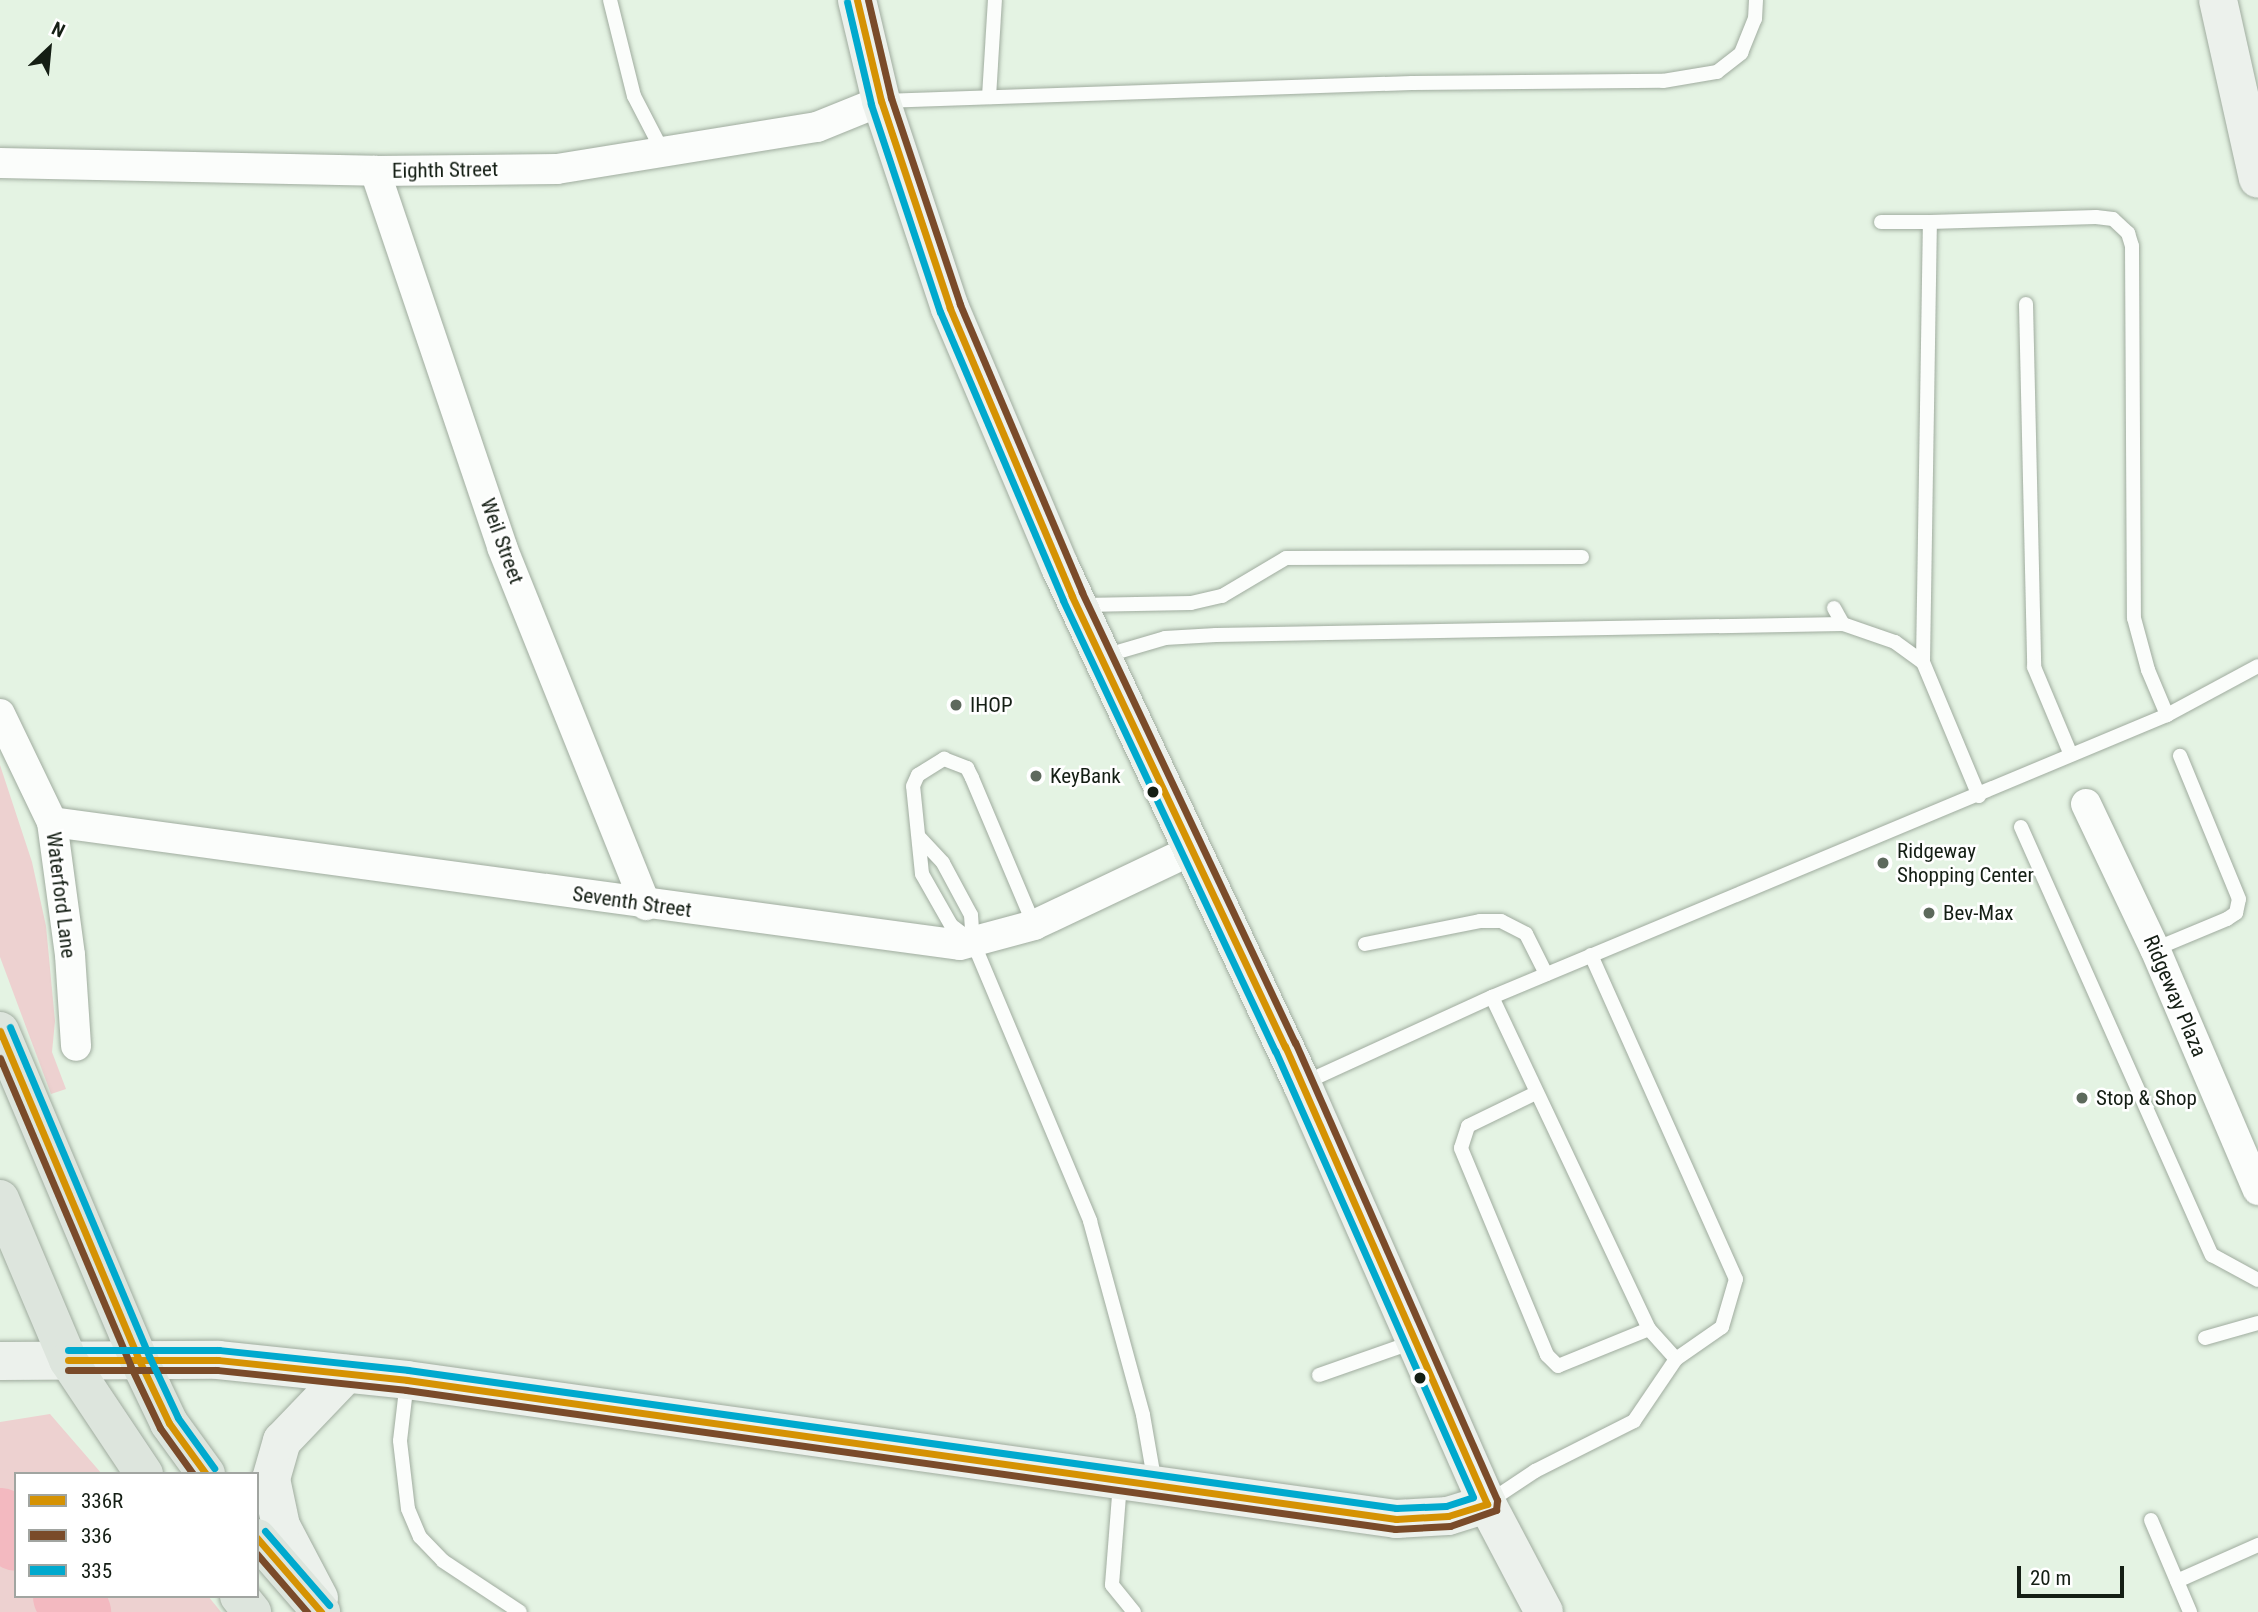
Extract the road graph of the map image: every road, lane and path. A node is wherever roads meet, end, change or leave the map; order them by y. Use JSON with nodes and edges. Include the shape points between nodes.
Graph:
{"nodes":[{"id":1,"x":610,"y":0,"type":"edge"},
{"id":2,"x":857,"y":0,"type":"edge"},
{"id":3,"x":995,"y":0,"type":"edge"},
{"id":4,"x":1756,"y":0,"type":"edge"},
{"id":5,"x":2218,"y":0,"type":"edge"},
{"id":6,"x":989,"y":97,"type":"junction"},
{"id":7,"x":881,"y":101,"type":"junction"},
{"id":8,"x":663,"y":152,"type":"junction"},
{"id":9,"x":0,"y":163,"type":"edge"},
{"id":10,"x":375,"y":171,"type":"junction"},
{"id":11,"x":2258,"y":180,"type":"edge"},
{"id":12,"x":1881,"y":222,"type":"dead end"},
{"id":13,"x":1930,"y":222,"type":"junction"},
{"id":14,"x":2026,"y":304,"type":"dead end"},
{"id":15,"x":1582,"y":557,"type":"dead end"},
{"id":16,"x":1077,"y":605,"type":"junction"},
{"id":17,"x":1834,"y":608,"type":"dead end"},
{"id":18,"x":1843,"y":624,"type":"junction"},
{"id":19,"x":1102,"y":657,"type":"junction"},
{"id":20,"x":1923,"y":662,"type":"junction"},
{"id":21,"x":2258,"y":666,"type":"edge"},
{"id":22,"x":0,"y":714,"type":"edge"},
{"id":23,"x":2167,"y":715,"type":"junction"},
{"id":24,"x":2071,"y":755,"type":"junction"},
{"id":25,"x":2180,"y":755,"type":"dead end"},
{"id":26,"x":1979,"y":796,"type":"junction"},
{"id":27,"x":2086,"y":804,"type":"dead end"},
{"id":28,"x":52,"y":822,"type":"junction"},
{"id":29,"x":2021,"y":827,"type":"dead end"},
{"id":30,"x":919,"y":837,"type":"junction"},
{"id":31,"x":1194,"y":849,"type":"junction"},
{"id":32,"x":646,"y":905,"type":"junction"},
{"id":33,"x":1034,"y":925,"type":"junction"},
{"id":34,"x":973,"y":942,"type":"junction"},
{"id":35,"x":1366,"y":943,"type":"dead end"},
{"id":36,"x":2155,"y":949,"type":"junction"},
{"id":37,"x":1591,"y":955,"type":"junction"},
{"id":38,"x":1546,"y":974,"type":"junction"},
{"id":39,"x":1492,"y":997,"type":"junction"},
{"id":40,"x":0,"y":1031,"type":"edge"},
{"id":41,"x":76,"y":1046,"type":"dead end"},
{"id":42,"x":1302,"y":1084,"type":"junction"},
{"id":43,"x":1536,"y":1093,"type":"junction"},
{"id":44,"x":2258,"y":1190,"type":"edge"},
{"id":45,"x":0,"y":1199,"type":"edge"},
{"id":46,"x":2258,"y":1280,"type":"edge"},
{"id":47,"x":2258,"y":1323,"type":"edge"},
{"id":48,"x":1649,"y":1329,"type":"junction"},
{"id":49,"x":2205,"y":1338,"type":"dead end"},
{"id":50,"x":1413,"y":1342,"type":"junction"},
{"id":51,"x":1676,"y":1359,"type":"junction"},
{"id":52,"x":68,"y":1360,"type":"junction"},
{"id":53,"x":139,"y":1360,"type":"junction"},
{"id":54,"x":0,"y":1361,"type":"edge"},
{"id":55,"x":346,"y":1374,"type":"junction"},
{"id":56,"x":1319,"y":1375,"type":"dead end"},
{"id":57,"x":407,"y":1380,"type":"junction"},
{"id":58,"x":143,"y":1472,"type":"edge"},
{"id":59,"x":205,"y":1472,"type":"edge"},
{"id":60,"x":1138,"y":1484,"type":"junction"},
{"id":61,"x":1487,"y":1504,"type":"junction"},
{"id":62,"x":2151,"y":1520,"type":"dead end"},
{"id":63,"x":259,"y":1540,"type":"edge"},
{"id":64,"x":2258,"y":1545,"type":"edge"},
{"id":65,"x":2177,"y":1581,"type":"junction"},
{"id":66,"x":241,"y":1598,"type":"edge"},
{"id":67,"x":1533,"y":1605,"type":"edge"},
{"id":68,"x":252,"y":1612,"type":"edge"},
{"id":69,"x":321,"y":1612,"type":"edge"},
{"id":70,"x":326,"y":1612,"type":"edge"},
{"id":71,"x":520,"y":1612,"type":"edge"},
{"id":72,"x":1134,"y":1612,"type":"edge"},
{"id":73,"x":2190,"y":1612,"type":"edge"}],
"edges":[{"from":1,"to":8,"type":"lane","via":[[634,96]]},
{"from":2,"to":7,"type":"main road"},
{"from":3,"to":6,"type":"lane"},
{"from":4,"to":6,"type":"lane","via":[[1755,19],[1741,53],[1717,72],[1663,81]]},
{"from":5,"to":11,"type":"main road"},
{"from":6,"to":7,"type":"lane"},
{"from":7,"to":8,"type":"street","name":"Eighth Street","via":[[817,127]]},
{"from":7,"to":16,"type":"main road","via":[[950,308]]},
{"from":8,"to":10,"type":"street","name":"Eighth Street","via":[[557,169]]},
{"from":9,"to":10,"type":"street","name":"Eighth Street"},
{"from":10,"to":32,"type":"street","name":"Weil Street","via":[[502,547]]},
{"from":12,"to":13,"type":"lane"},
{"from":13,"to":20,"type":"lane"},
{"from":13,"to":23,"type":"lane","via":[[2096,217],[2113,219],[2128,233],[2132,246],[2134,618]]},
{"from":14,"to":24,"type":"lane","via":[[2034,667]]},
{"from":15,"to":16,"type":"lane","via":[[1286,558],[1212,599]]},
{"from":16,"to":19,"type":"main road"},
{"from":17,"to":18,"type":"lane"},
{"from":18,"to":19,"type":"lane","via":[[1216,635],[1164,638]]},
{"from":18,"to":20,"type":"lane","via":[[1895,642]]},
{"from":19,"to":31,"type":"main road"},
{"from":20,"to":26,"type":"lane"},
{"from":21,"to":23,"type":"lane"},
{"from":22,"to":28,"type":"street","name":"Waterford Lane"},
{"from":23,"to":24,"type":"lane"},
{"from":24,"to":26,"type":"lane"},
{"from":25,"to":36,"type":"lane","via":[[2239,899],[2236,913],[2227,919]]},
{"from":26,"to":37,"type":"lane"},
{"from":27,"to":36,"type":"street","name":"Ridgeway Plaza"},
{"from":28,"to":32,"type":"street","name":"Seventh Street"},
{"from":28,"to":41,"type":"street","name":"Waterford Lane","via":[[70,955]]},
{"from":29,"to":46,"type":"lane","via":[[2212,1255]]},
{"from":30,"to":33,"type":"lane","via":[[913,786],[931,765],[944,758],[954,761],[972,778]]},
{"from":30,"to":34,"type":"lane","via":[[943,863],[971,915]]},
{"from":30,"to":34,"type":"lane","via":[[922,874],[951,925]]},
{"from":31,"to":33,"type":"street","name":"Seventh Street"},
{"from":31,"to":42,"type":"main road"},
{"from":32,"to":34,"type":"street","name":"Seventh Street","via":[[960,945]]},
{"from":33,"to":34,"type":"street","name":"Seventh Street"},
{"from":34,"to":60,"type":"lane","via":[[1090,1221],[1143,1415]]},
{"from":35,"to":38,"type":"lane","via":[[1479,921],[1501,921],[1526,934]]},
{"from":36,"to":44,"type":"street","name":"Ridgeway Plaza"},
{"from":37,"to":38,"type":"lane"},
{"from":37,"to":51,"type":"lane","via":[[1736,1279],[1722,1327]]},
{"from":38,"to":39,"type":"lane"},
{"from":39,"to":42,"type":"lane"},
{"from":39,"to":43,"type":"lane"},
{"from":40,"to":53,"type":"main road"},
{"from":42,"to":50,"type":"main road"},
{"from":43,"to":48,"type":"lane"},
{"from":43,"to":48,"type":"lane","via":[[1468,1126],[1461,1148],[1547,1355],[1558,1366],[1573,1363]]},
{"from":45,"to":52,"type":"main road"},
{"from":47,"to":49,"type":"lane"},
{"from":48,"to":51,"type":"lane"},
{"from":50,"to":56,"type":"lane"},
{"from":50,"to":61,"type":"main road"},
{"from":51,"to":61,"type":"lane","via":[[1634,1421],[1535,1471]]},
{"from":52,"to":53,"type":"main road"},
{"from":52,"to":54,"type":"main road"},
{"from":52,"to":58,"type":"main road"},
{"from":53,"to":55,"type":"main road","via":[[218,1360]]},
{"from":53,"to":59,"type":"main road","via":[[169,1423]]},
{"from":55,"to":57,"type":"main road"},
{"from":55,"to":70,"type":"main road","via":[[282,1441],[271,1479],[281,1526]]},
{"from":57,"to":60,"type":"main road"},
{"from":57,"to":71,"type":"lane","via":[[401,1441],[408,1509],[420,1536],[443,1561]]},
{"from":60,"to":61,"type":"main road","via":[[1396,1519],[1448,1516]]},
{"from":60,"to":72,"type":"lane","via":[[1112,1585]]},
{"from":61,"to":67,"type":"main road"},
{"from":62,"to":65,"type":"lane"},
{"from":63,"to":69,"type":"main road"},
{"from":64,"to":65,"type":"lane"},
{"from":65,"to":73,"type":"lane"},
{"from":66,"to":68,"type":"main road"}]}
